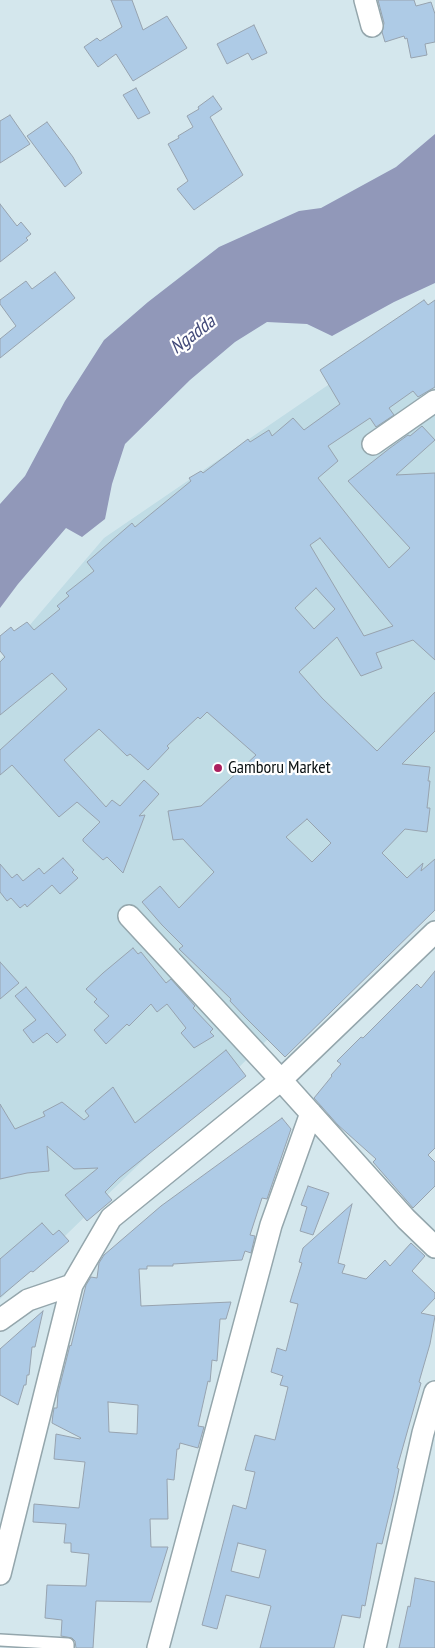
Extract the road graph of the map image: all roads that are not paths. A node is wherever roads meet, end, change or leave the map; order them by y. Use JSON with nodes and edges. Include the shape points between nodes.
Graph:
{"nodes":[{"id":1,"x":364,"y":0,"type":"edge"},
{"id":2,"x":372,"y":26,"type":"dead end"},
{"id":3,"x":435,"y":401,"type":"edge"},
{"id":4,"x":373,"y":444,"type":"dead end"},
{"id":5,"x":129,"y":916,"type":"dead end"},
{"id":6,"x":435,"y":932,"type":"edge"},
{"id":7,"x":280,"y":1080,"type":"junction"},
{"id":8,"x":311,"y":1113,"type":"junction"},
{"id":9,"x":431,"y":1235,"type":"edge"},
{"id":10,"x":72,"y":1285,"type":"junction"},
{"id":11,"x":0,"y":1320,"type":"edge"},
{"id":12,"x":435,"y":1392,"type":"edge"},
{"id":13,"x":0,"y":1574,"type":"edge"},
{"id":14,"x":0,"y":1640,"type":"edge"},
{"id":15,"x":68,"y":1648,"type":"edge"},
{"id":16,"x":158,"y":1648,"type":"edge"},
{"id":17,"x":375,"y":1648,"type":"edge"}],
"edges":[{"from":1,"to":2,"type":"street"},
{"from":3,"to":4,"type":"street"},
{"from":5,"to":7,"type":"street"},
{"from":6,"to":7,"type":"street"},
{"from":7,"to":8,"type":"street"},
{"from":7,"to":10,"type":"street","via":[[111,1218]]},
{"from":8,"to":9,"type":"street","via":[[406,1219]]},
{"from":8,"to":16,"type":"street","via":[[271,1225]]},
{"from":10,"to":11,"type":"street","via":[[28,1300]]},
{"from":10,"to":13,"type":"street"},
{"from":12,"to":17,"type":"street"},
{"from":14,"to":15,"type":"lane","via":[[68,1644]]}]}
